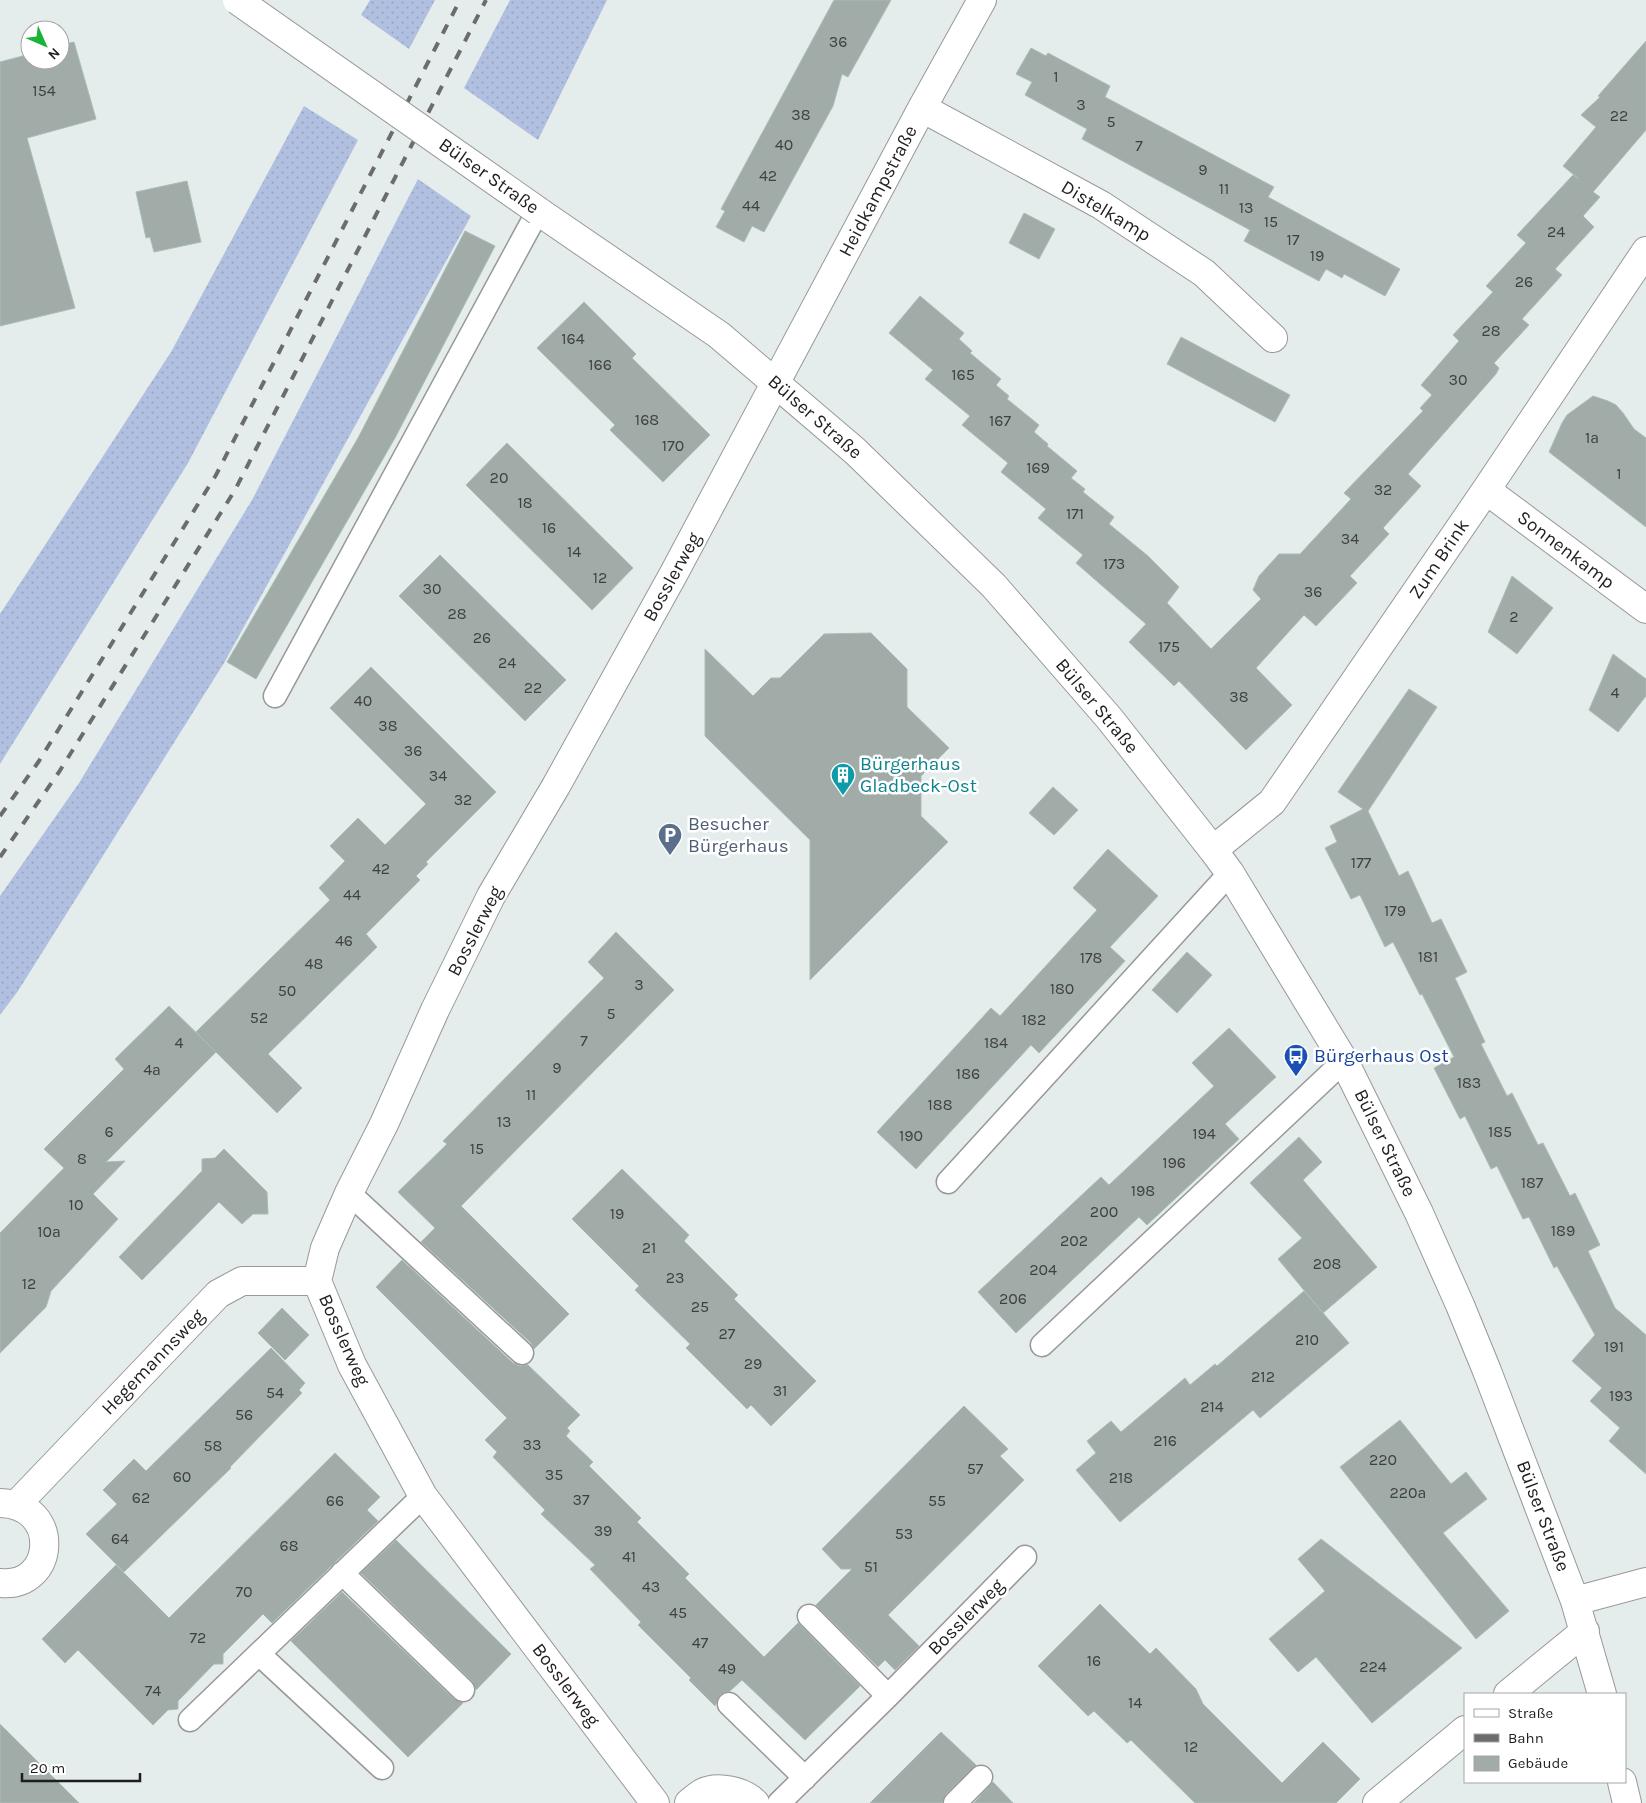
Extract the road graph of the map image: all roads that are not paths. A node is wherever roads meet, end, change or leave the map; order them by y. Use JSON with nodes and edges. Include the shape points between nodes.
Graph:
{"nodes":[{"id":1,"x":237,"y":0,"type":"edge"},
{"id":2,"x":982,"y":0,"type":"edge"},
{"id":3,"x":922,"y":108,"type":"junction"},
{"id":4,"x":538,"y":211,"type":"junction"},
{"id":5,"x":1646,"y":251,"type":"edge"},
{"id":6,"x":1273,"y":338,"type":"dead end"},
{"id":7,"x":776,"y":383,"type":"junction"},
{"id":8,"x":1486,"y":490,"type":"junction"},
{"id":9,"x":1646,"y":609,"type":"edge"},
{"id":10,"x":276,"y":696,"type":"dead end"},
{"id":11,"x":1213,"y":850,"type":"junction"},
{"id":12,"x":1230,"y":873,"type":"junction"},
{"id":13,"x":1344,"y":1061,"type":"junction"},
{"id":14,"x":948,"y":1182,"type":"dead end"},
{"id":15,"x":349,"y":1193,"type":"junction"},
{"id":16,"x":317,"y":1281,"type":"junction"},
{"id":17,"x":1042,"y":1345,"type":"dead end"},
{"id":18,"x":522,"y":1353,"type":"dead end"},
{"id":19,"x":424,"y":1496,"type":"junction"},
{"id":20,"x":8,"y":1504,"type":"edge"},
{"id":21,"x":1025,"y":1557,"type":"dead end"},
{"id":22,"x":342,"y":1573,"type":"junction"},
{"id":23,"x":1646,"y":1582,"type":"edge"},
{"id":24,"x":0,"y":1583,"type":"edge"},
{"id":25,"x":1575,"y":1601,"type":"junction"},
{"id":26,"x":809,"y":1616,"type":"dead end"},
{"id":27,"x":1585,"y":1631,"type":"junction"},
{"id":28,"x":259,"y":1654,"type":"junction"},
{"id":29,"x":463,"y":1690,"type":"dead end"},
{"id":30,"x":1509,"y":1693,"type":"edge"},
{"id":31,"x":1602,"y":1693,"type":"edge"},
{"id":32,"x":888,"y":1696,"type":"junction"},
{"id":33,"x":729,"y":1704,"type":"dead end"},
{"id":34,"x":190,"y":1720,"type":"dead end"},
{"id":35,"x":1464,"y":1731,"type":"edge"},
{"id":36,"x":382,"y":1768,"type":"dead end"},
{"id":37,"x":981,"y":1777,"type":"dead end"},
{"id":38,"x":805,"y":1778,"type":"junction"},
{"id":39,"x":1622,"y":1783,"type":"edge"},
{"id":40,"x":655,"y":1803,"type":"edge"},
{"id":41,"x":689,"y":1803,"type":"edge"},
{"id":42,"x":755,"y":1803,"type":"edge"},
{"id":43,"x":779,"y":1803,"type":"edge"},
{"id":44,"x":955,"y":1803,"type":"edge"},
{"id":45,"x":1377,"y":1803,"type":"edge"},
{"id":46,"x":1627,"y":1803,"type":"edge"}],
"edges":[{"from":1,"to":4,"type":"street","name":"Bülser Straße","bridge":true},
{"from":2,"to":3,"type":"street","name":"Heidkampstraße"},
{"from":3,"to":6,"type":"street","name":"Distelkamp","via":[[1101,205],[1204,273]]},
{"from":3,"to":7,"type":"street","name":"Heidkampstraße"},
{"from":4,"to":7,"type":"street","name":"Bülser Straße","via":[[719,334]]},
{"from":4,"to":10,"type":"lane"},
{"from":5,"to":8,"type":"street","name":"Zum Brink"},
{"from":7,"to":11,"type":"street","name":"Bülser Straße","via":[[855,450],[994,586],[1109,718]]},
{"from":7,"to":15,"type":"street","name":"Bosslerweg","via":[[624,664],[491,896]]},
{"from":8,"to":9,"type":"street","name":"Sonnenkamp"},
{"from":8,"to":11,"type":"street","name":"Zum Brink","via":[[1272,802]]},
{"from":11,"to":12,"type":"street","name":"Bülser Straße"},
{"from":12,"to":13,"type":"street","name":"Bülser Straße"},
{"from":12,"to":14,"type":"lane"},
{"from":13,"to":17,"type":"lane"},
{"from":13,"to":25,"type":"street","name":"Bülser Straße","via":[[1460,1305]]},
{"from":15,"to":16,"type":"street","name":"Bosslerweg","via":[[325,1248]]},
{"from":15,"to":18,"type":"lane"},
{"from":16,"to":19,"type":"street","name":"Bosslerweg","via":[[352,1365]]},
{"from":16,"to":20,"type":"street","name":"Hegemannsweg","via":[[242,1281],[218,1294]]},
{"from":19,"to":22,"type":"lane"},
{"from":19,"to":40,"type":"street","name":"Bosslerweg"},
{"from":20,"to":24,"type":"street","name":"Hegemannsweg","via":[[31,1512],[41,1524],[45,1540],[43,1556],[36,1570],[23,1580]]},
{"from":21,"to":32,"type":"lane","name":"Bosslerweg"},
{"from":22,"to":28,"type":"lane"},
{"from":22,"to":29,"type":"lane"},
{"from":23,"to":25,"type":"street"},
{"from":25,"to":27,"type":"street","name":"Bülser Straße"},
{"from":26,"to":32,"type":"lane"},
{"from":27,"to":30,"type":"street"},
{"from":27,"to":31,"type":"street","name":"Bülser Straße"},
{"from":28,"to":34,"type":"lane"},
{"from":28,"to":36,"type":"lane"},
{"from":32,"to":38,"type":"lane","name":"Bosslerweg"},
{"from":33,"to":38,"type":"lane"},
{"from":35,"to":45,"type":"street"},
{"from":37,"to":44,"type":"lane"},
{"from":38,"to":43,"type":"lane","name":"Bosslerweg"},
{"from":39,"to":46,"type":"street"},
{"from":41,"to":42,"type":"street","via":[[704,1792],[728,1789],[750,1797]]}]}
